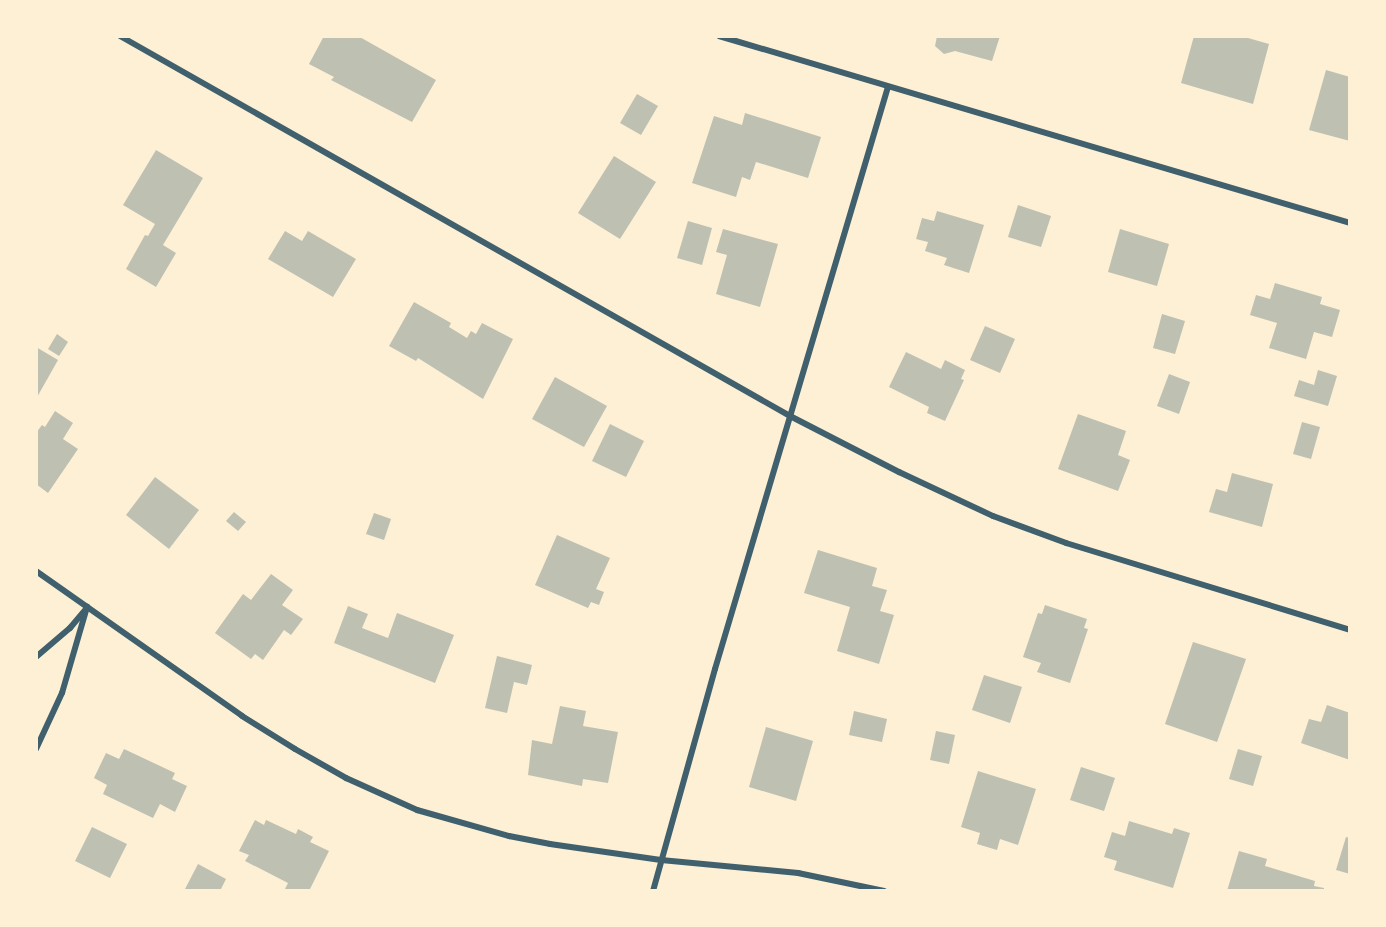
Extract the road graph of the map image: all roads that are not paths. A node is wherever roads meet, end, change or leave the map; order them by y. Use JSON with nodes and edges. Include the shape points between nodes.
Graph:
{"nodes":[{"id":1,"x":120,"y":36,"type":"edge"},
{"id":2,"x":719,"y":36,"type":"edge"},
{"id":3,"x":888,"y":87,"type":"junction"},
{"id":4,"x":1350,"y":224,"type":"edge"},
{"id":5,"x":790,"y":416,"type":"junction"},
{"id":6,"x":36,"y":571,"type":"edge"},
{"id":7,"x":87,"y":607,"type":"junction"},
{"id":8,"x":1350,"y":630,"type":"edge"},
{"id":9,"x":36,"y":657,"type":"edge"},
{"id":10,"x":36,"y":749,"type":"edge"},
{"id":11,"x":662,"y":860,"type":"junction"},
{"id":12,"x":653,"y":891,"type":"edge"},
{"id":13,"x":884,"y":891,"type":"edge"}],
"edges":[{"from":1,"to":5,"type":"street"},
{"from":2,"to":3,"type":"street"},
{"from":3,"to":4,"type":"street"},
{"from":3,"to":5,"type":"street"},
{"from":5,"to":8,"type":"street","via":[[1012,523]]},
{"from":5,"to":11,"type":"street"},
{"from":6,"to":7,"type":"street"},
{"from":7,"to":9,"type":"street","via":[[70,628]]},
{"from":7,"to":10,"type":"street","via":[[62,693]]},
{"from":7,"to":11,"type":"street","via":[[242,716],[382,795],[417,810],[509,836]]},
{"from":11,"to":12,"type":"street"},
{"from":11,"to":13,"type":"street","via":[[798,873]]}]}
